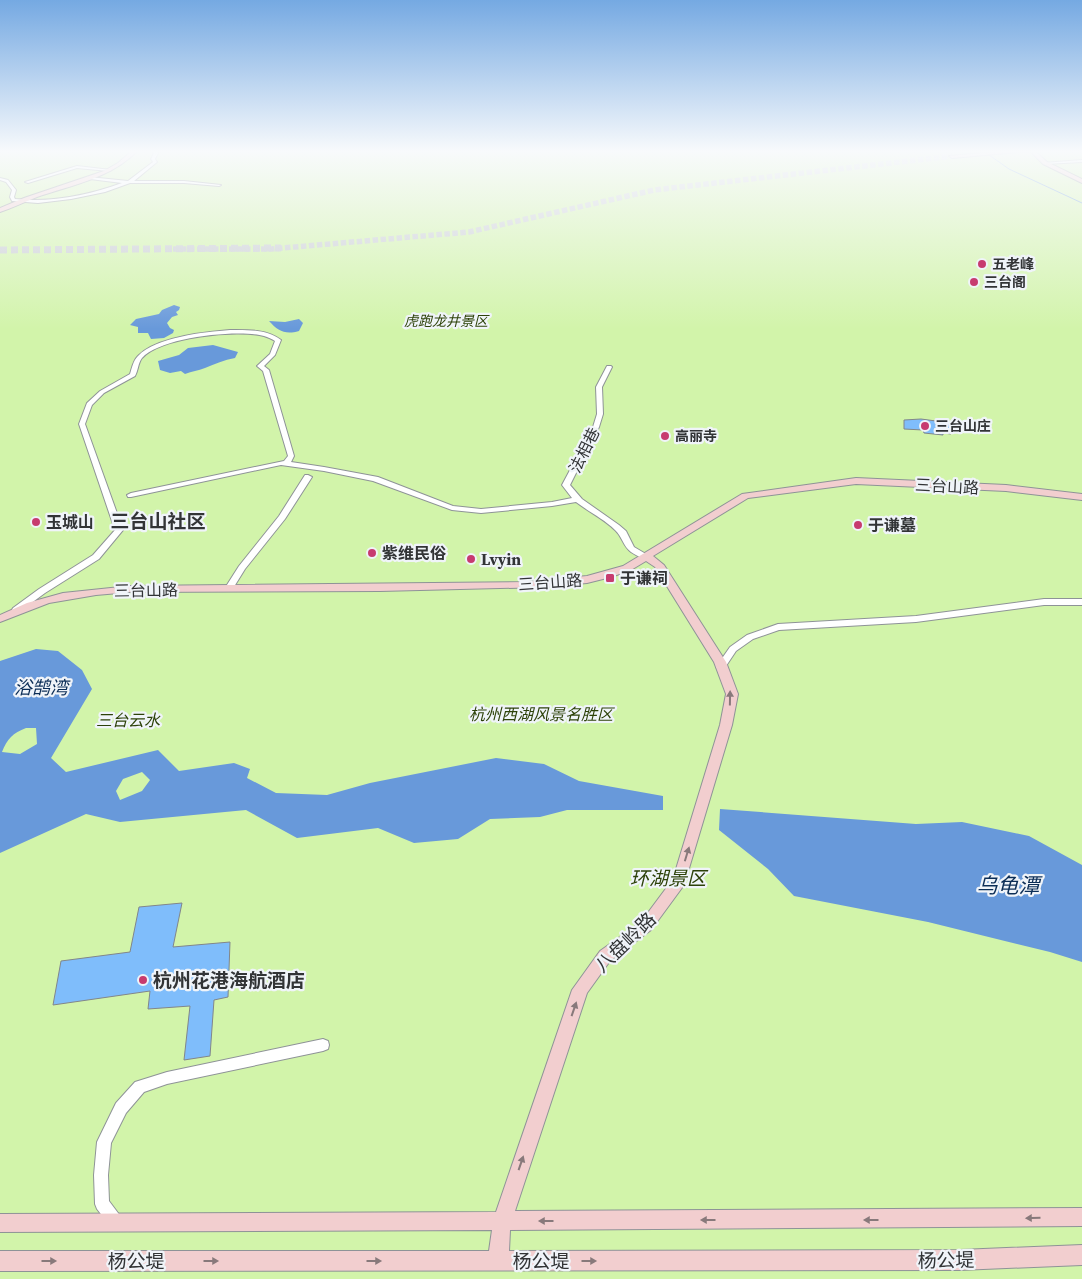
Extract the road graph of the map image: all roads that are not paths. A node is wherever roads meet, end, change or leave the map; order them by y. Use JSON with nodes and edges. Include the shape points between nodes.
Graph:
{"nodes":[{"id":1,"x":609,"y":367,"type":"dead end"},
{"id":2,"x":286,"y":464,"type":"junction"},
{"id":3,"x":308,"y":477,"type":"dead end"},
{"id":4,"x":131,"y":495,"type":"dead end"},
{"id":5,"x":1082,"y":497,"type":"edge"},
{"id":6,"x":578,"y":499,"type":"junction"},
{"id":7,"x":647,"y":557,"type":"junction"},
{"id":8,"x":229,"y":588,"type":"junction"},
{"id":9,"x":1082,"y":602,"type":"edge"},
{"id":10,"x":16,"y":610,"type":"junction"},
{"id":11,"x":0,"y":620,"type":"edge"},
{"id":12,"x":721,"y":667,"type":"junction"},
{"id":13,"x":323,"y":1045,"type":"dead end"},
{"id":14,"x":1082,"y":1216,"type":"edge"},
{"id":15,"x":502,"y":1221,"type":"junction"},
{"id":16,"x":116,"y":1222,"type":"junction"},
{"id":17,"x":0,"y":1223,"type":"edge"},
{"id":18,"x":1082,"y":1255,"type":"edge"},
{"id":19,"x":0,"y":1261,"type":"edge"},
{"id":20,"x":498,"y":1261,"type":"junction"}],
"edges":[{"from":1,"to":6,"type":"street","name":"法相巷","via":[[599,387],[600,414],[596,427],[566,485]]},
{"from":2,"to":4,"type":"street"},
{"from":2,"to":6,"type":"street","via":[[375,479],[452,508],[481,511]]},
{"from":2,"to":10,"type":"street","via":[[291,456],[266,370],[260,366],[277,349],[278,340],[248,332],[199,335],[144,353],[138,358],[133,375],[102,392],[89,404],[82,424],[119,530],[96,557]]},
{"from":3,"to":8,"type":"street"},
{"from":5,"to":7,"type":"street","name":"三台山路","via":[[1006,488],[856,481],[745,496]]},
{"from":6,"to":7,"type":"street","name":"法相巷","via":[[606,518],[623,534],[634,551]]},
{"from":7,"to":8,"type":"street","name":"三台山路","via":[[607,576],[576,582]]},
{"from":7,"to":12,"type":"street","name":"八盘岭路","via":[[659,565]]},
{"from":8,"to":10,"type":"street","name":"三台山路","via":[[91,591],[55,597]]},
{"from":9,"to":12,"type":"street","via":[[1044,602],[916,619],[778,627],[744,641],[733,649]]},
{"from":10,"to":11,"type":"street","name":"三台山路"},
{"from":15,"to":12,"type":"street","name":"八盘岭路","one_way":true,"via":[[580,990],[605,956],[646,926],[679,881],[726,725],[732,694]]},
{"from":13,"to":16,"type":"street","via":[[167,1078],[140,1087],[121,1108],[104,1142],[102,1204]]},
{"from":14,"to":15,"type":"street","one_way":true,"via":[[945,1220]]},
{"from":15,"to":16,"type":"street"},
{"from":15,"to":20,"type":"street","name":"八盘岭路"},
{"from":16,"to":17,"type":"street"},
{"from":20,"to":18,"type":"street","name":"杨公堤","one_way":true,"via":[[960,1260]]},
{"from":19,"to":20,"type":"street","name":"杨公堤","one_way":true}]}
